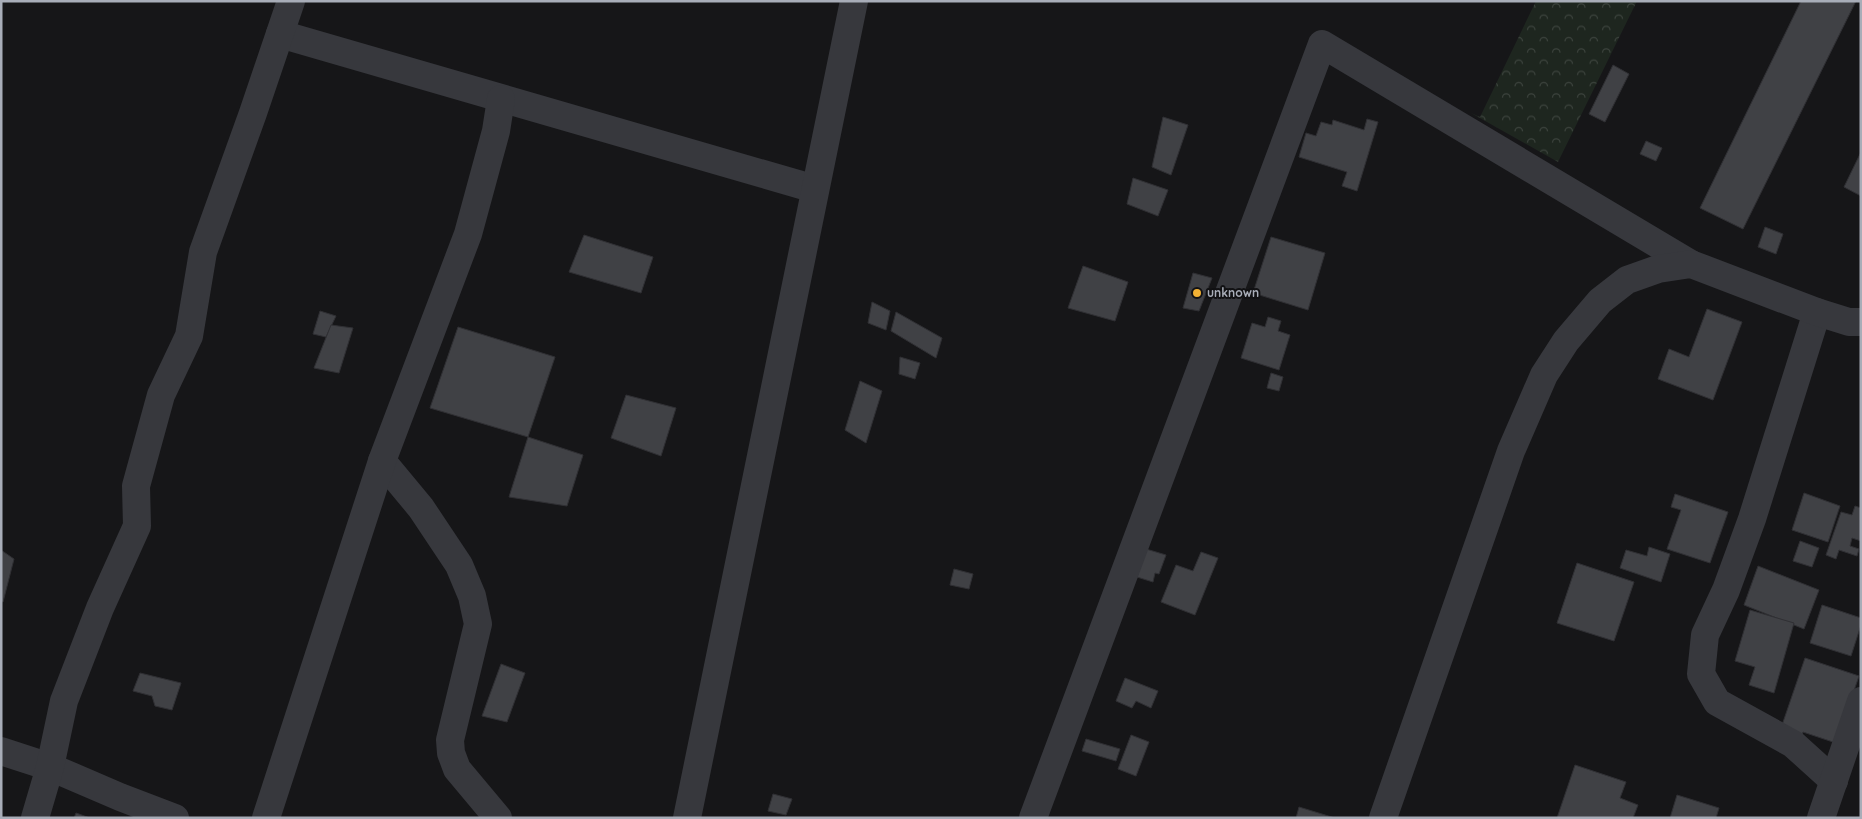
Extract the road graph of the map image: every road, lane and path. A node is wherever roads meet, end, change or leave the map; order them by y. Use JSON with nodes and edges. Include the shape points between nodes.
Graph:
{"nodes":[{"id":1,"x":291,"y":1,"type":"edge"},
{"id":2,"x":854,"y":1,"type":"edge"},
{"id":3,"x":280,"y":34,"type":"junction"},
{"id":4,"x":501,"y":98,"type":"junction"},
{"id":5,"x":815,"y":189,"type":"junction"},
{"id":6,"x":1691,"y":264,"type":"junction"},
{"id":7,"x":1817,"y":312,"type":"junction"},
{"id":8,"x":1861,"y":322,"type":"edge"},
{"id":9,"x":382,"y":461,"type":"junction"},
{"id":10,"x":1861,"y":701,"type":"edge"},
{"id":11,"x":1,"y":751,"type":"edge"},
{"id":12,"x":50,"y":766,"type":"junction"},
{"id":13,"x":1834,"y":781,"type":"junction"},
{"id":14,"x":35,"y":818,"type":"edge"},
{"id":15,"x":175,"y":818,"type":"edge"},
{"id":16,"x":266,"y":818,"type":"edge"},
{"id":17,"x":498,"y":818,"type":"edge"},
{"id":18,"x":687,"y":818,"type":"edge"},
{"id":19,"x":1032,"y":818,"type":"edge"},
{"id":20,"x":1382,"y":818,"type":"edge"},
{"id":21,"x":1821,"y":818,"type":"edge"}],
"edges":[{"from":1,"to":3,"type":"street"},
{"from":2,"to":5,"type":"street"},
{"from":3,"to":4,"type":"street"},
{"from":3,"to":12,"type":"street","via":[[203,252],[189,336],[161,395],[136,486],[137,526],[100,608],[64,701]]},
{"from":4,"to":5,"type":"street"},
{"from":4,"to":9,"type":"street","via":[[496,131],[468,234]]},
{"from":5,"to":18,"type":"street"},
{"from":6,"to":7,"type":"street"},
{"from":6,"to":19,"type":"street","via":[[1322,44]]},
{"from":6,"to":20,"type":"street","via":[[1658,269],[1627,280],[1595,308],[1566,341],[1544,376],[1511,451]]},
{"from":7,"to":8,"type":"street","via":[[1849,322]]},
{"from":7,"to":13,"type":"street","via":[[1752,519],[1706,635],[1700,674],[1717,702],[1793,744]]},
{"from":9,"to":16,"type":"street"},
{"from":9,"to":17,"type":"street","via":[[421,508],[459,566],[472,596],[478,624],[450,740],[451,753],[457,769]]},
{"from":10,"to":13,"type":"street"},
{"from":11,"to":12,"type":"street"},
{"from":12,"to":14,"type":"street"},
{"from":12,"to":15,"type":"street"},
{"from":13,"to":21,"type":"street"}]}
